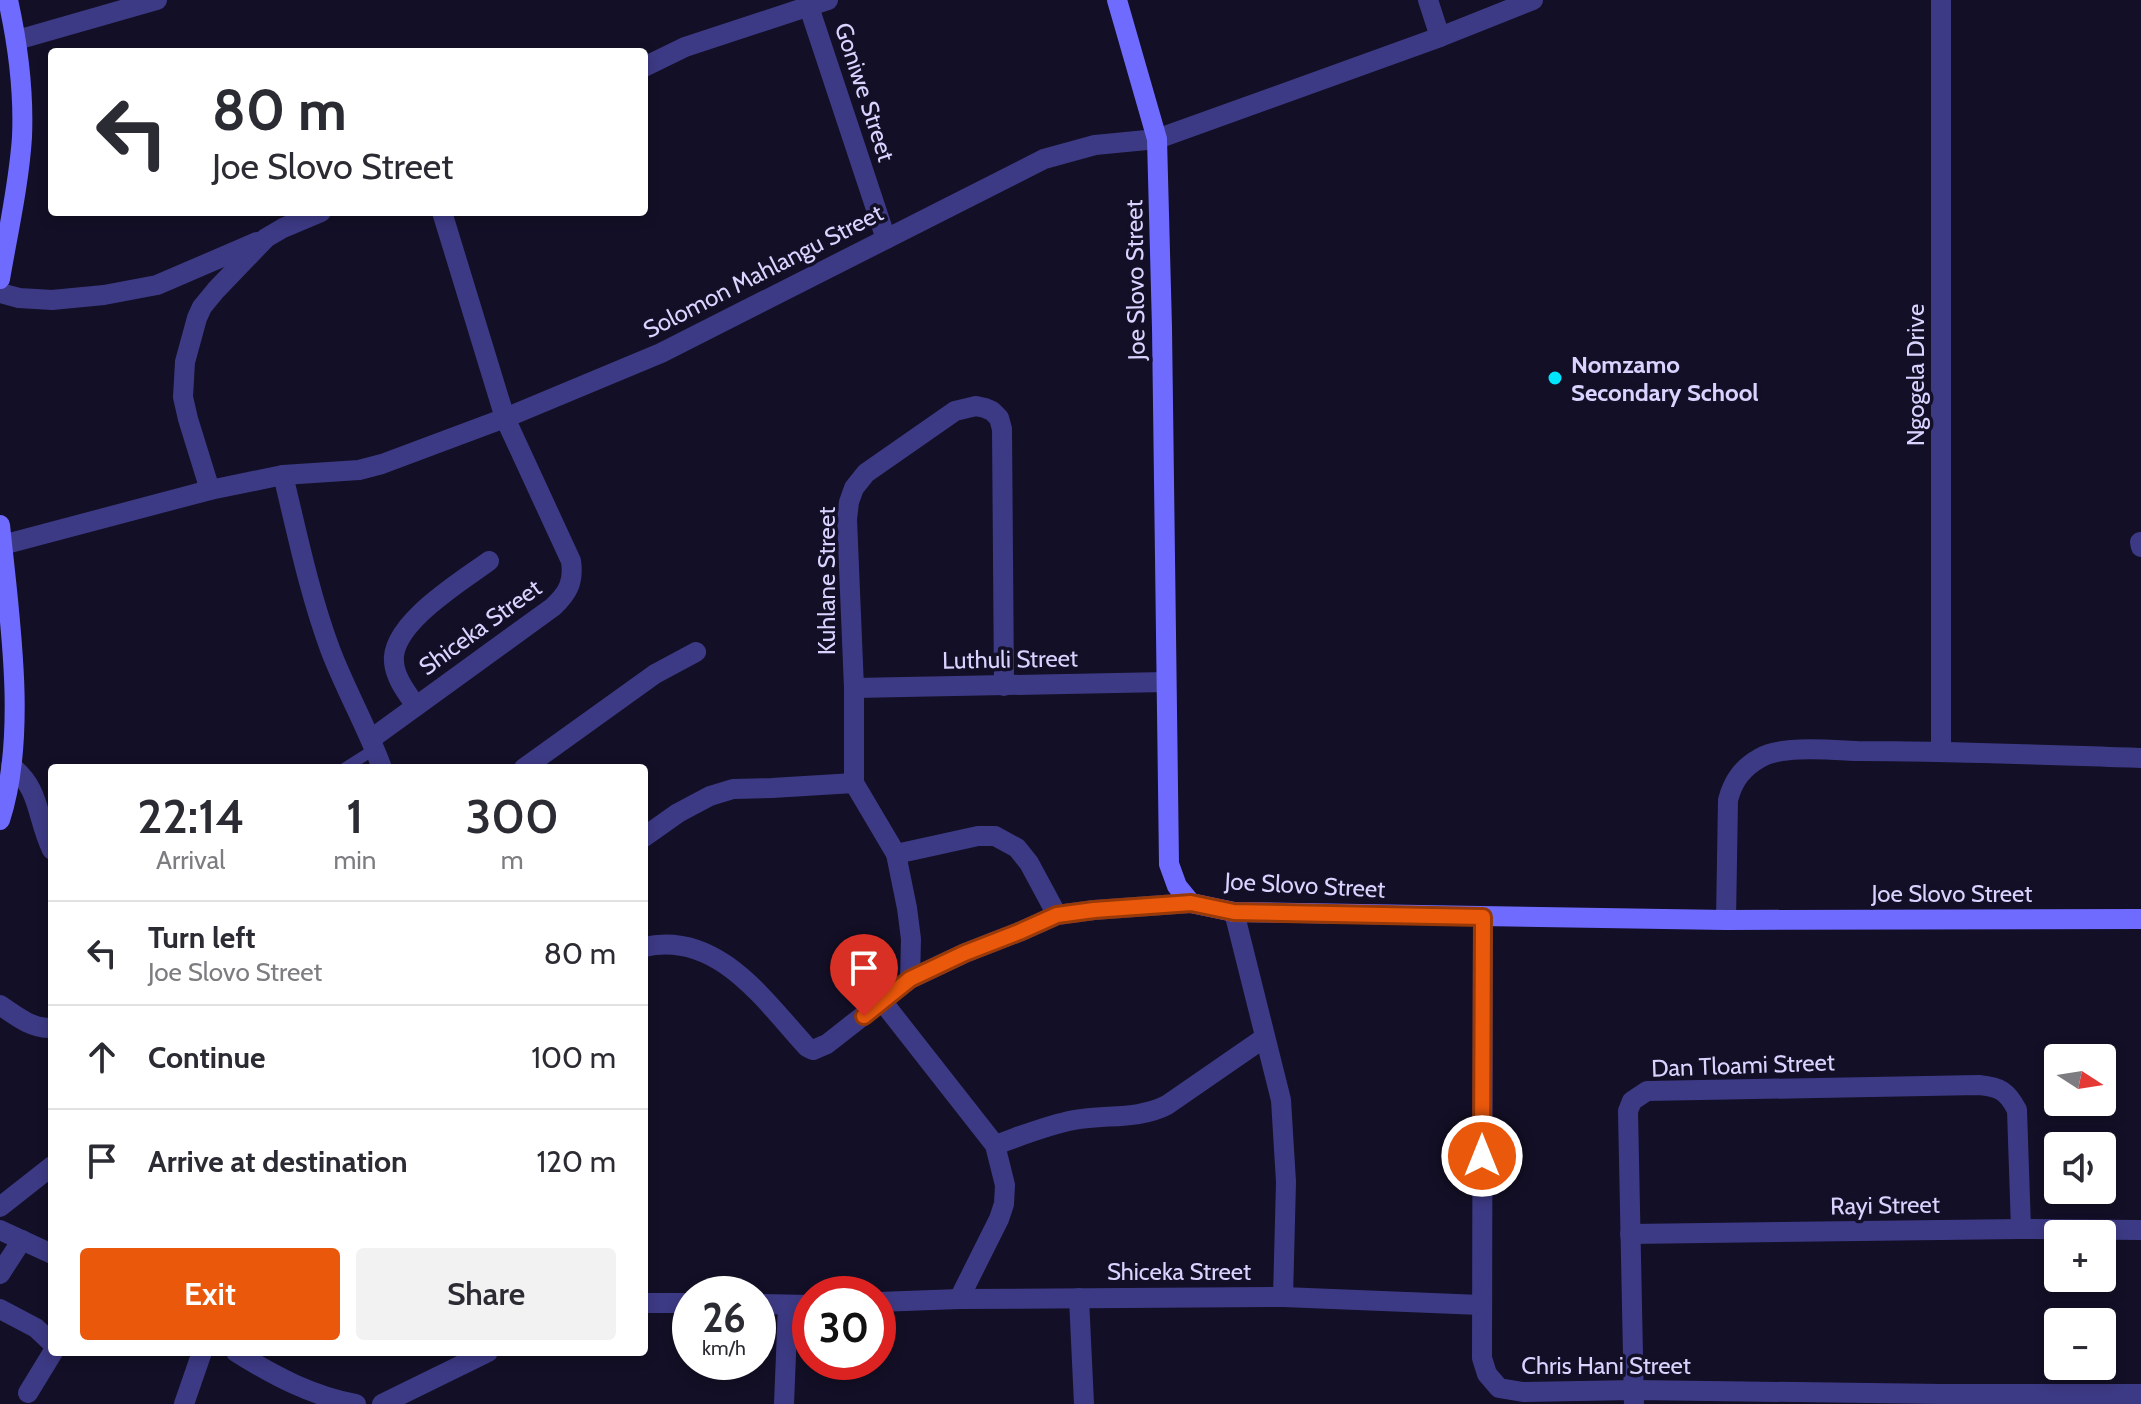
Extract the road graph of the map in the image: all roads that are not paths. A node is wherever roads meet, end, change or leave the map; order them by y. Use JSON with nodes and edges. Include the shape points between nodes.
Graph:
{"nodes":[{"id":1,"x":8,"y":0,"type":"edge"},
{"id":2,"x":157,"y":0,"type":"edge"},
{"id":3,"x":1117,"y":0,"type":"edge"},
{"id":4,"x":1428,"y":0,"type":"edge"},
{"id":5,"x":1533,"y":0,"type":"edge"},
{"id":6,"x":1941,"y":0,"type":"edge"},
{"id":7,"x":819,"y":4,"type":"edge"},
{"id":8,"x":1440,"y":37,"type":"junction"},
{"id":9,"x":17,"y":40,"type":"junction"},
{"id":10,"x":648,"y":65,"type":"edge"},
{"id":11,"x":1157,"y":139,"type":"junction"},
{"id":12,"x":312,"y":216,"type":"edge"},
{"id":13,"x":443,"y":216,"type":"edge"},
{"id":14,"x":266,"y":238,"type":"junction"},
{"id":15,"x":886,"y":239,"type":"junction"},
{"id":16,"x":0,"y":279,"type":"edge"},
{"id":17,"x":0,"y":293,"type":"edge"},
{"id":18,"x":505,"y":418,"type":"junction"},
{"id":19,"x":283,"y":475,"type":"junction"},
{"id":20,"x":210,"y":490,"type":"junction"},
{"id":21,"x":1,"y":548,"type":"edge"},
{"id":22,"x":489,"y":561,"type":"dead end"},
{"id":23,"x":696,"y":652,"type":"dead end"},
{"id":24,"x":1166,"y":682,"type":"junction"},
{"id":25,"x":1004,"y":686,"type":"junction"},
{"id":26,"x":854,"y":688,"type":"junction"},
{"id":27,"x":416,"y":706,"type":"junction"},
{"id":28,"x":1941,"y":751,"type":"junction"},
{"id":29,"x":376,"y":752,"type":"edge"},
{"id":30,"x":2141,"y":758,"type":"edge"},
{"id":31,"x":353,"y":764,"type":"edge"},
{"id":32,"x":530,"y":764,"type":"edge"},
{"id":33,"x":11,"y":766,"type":"junction"},
{"id":34,"x":854,"y":783,"type":"junction"},
{"id":35,"x":0,"y":820,"type":"edge"},
{"id":36,"x":648,"y":834,"type":"edge"},
{"id":37,"x":48,"y":841,"type":"edge"},
{"id":38,"x":896,"y":854,"type":"junction"},
{"id":39,"x":1191,"y":903,"type":"junction"},
{"id":40,"x":1234,"y":912,"type":"junction"},
{"id":41,"x":1057,"y":915,"type":"junction"},
{"id":42,"x":1483,"y":917,"type":"junction"},
{"id":43,"x":2141,"y":919,"type":"edge"},
{"id":44,"x":1726,"y":920,"type":"junction"},
{"id":45,"x":648,"y":947,"type":"edge"},
{"id":46,"x":910,"y":979,"type":"junction"},
{"id":47,"x":882,"y":1001,"type":"junction"},
{"id":48,"x":0,"y":1005,"type":"edge"},
{"id":49,"x":48,"y":1028,"type":"edge"},
{"id":50,"x":1264,"y":1038,"type":"junction"},
{"id":51,"x":995,"y":1145,"type":"junction"},
{"id":52,"x":48,"y":1169,"type":"edge"},
{"id":53,"x":0,"y":1207,"type":"edge"},
{"id":54,"x":2021,"y":1229,"type":"junction"},
{"id":55,"x":0,"y":1230,"type":"edge"},
{"id":56,"x":2141,"y":1230,"type":"edge"},
{"id":57,"x":1630,"y":1234,"type":"junction"},
{"id":58,"x":22,"y":1240,"type":"junction"},
{"id":59,"x":48,"y":1252,"type":"edge"},
{"id":60,"x":0,"y":1274,"type":"edge"},
{"id":61,"x":1283,"y":1297,"type":"junction"},
{"id":62,"x":1079,"y":1298,"type":"junction"},
{"id":63,"x":959,"y":1299,"type":"junction"},
{"id":64,"x":896,"y":1301,"type":"edge"},
{"id":65,"x":648,"y":1303,"type":"edge"},
{"id":66,"x":672,"y":1303,"type":"edge"},
{"id":67,"x":776,"y":1305,"type":"edge"},
{"id":68,"x":788,"y":1305,"type":"junction"},
{"id":69,"x":792,"y":1305,"type":"edge"},
{"id":70,"x":1481,"y":1305,"type":"junction"},
{"id":71,"x":0,"y":1309,"type":"edge"},
{"id":72,"x":48,"y":1339,"type":"edge"},
{"id":73,"x":51,"y":1356,"type":"edge"},
{"id":74,"x":201,"y":1356,"type":"edge"},
{"id":75,"x":242,"y":1356,"type":"edge"},
{"id":76,"x":473,"y":1356,"type":"edge"},
{"id":77,"x":28,"y":1393,"type":"dead end"},
{"id":78,"x":294,"y":1394,"type":"edge"},
{"id":79,"x":2141,"y":1394,"type":"edge"},
{"id":80,"x":1634,"y":1397,"type":"edge"},
{"id":81,"x":1942,"y":1399,"type":"edge"},
{"id":82,"x":184,"y":1404,"type":"edge"},
{"id":83,"x":356,"y":1404,"type":"edge"},
{"id":84,"x":382,"y":1404,"type":"edge"},
{"id":85,"x":784,"y":1404,"type":"edge"},
{"id":86,"x":1084,"y":1404,"type":"edge"}],
"edges":[{"from":1,"to":9,"type":"street"},
{"from":2,"to":9,"type":"street"},
{"from":3,"to":11,"type":"street","name":"Joe Slovo Street"},
{"from":4,"to":8,"type":"street"},
{"from":5,"to":8,"type":"street","name":"Solomon Mahlangu Street"},
{"from":6,"to":28,"type":"street","name":"Ngogela Drive"},
{"from":7,"to":10,"type":"street","name":"Goniwe Street","via":[[685,47]]},
{"from":7,"to":15,"type":"street","name":"Goniwe Street"},
{"from":8,"to":11,"type":"street","name":"Solomon Mahlangu Street"},
{"from":9,"to":16,"type":"street","via":[[22,138]]},
{"from":11,"to":15,"type":"street","name":"Solomon Mahlangu Street","via":[[1095,145],[1044,159]]},
{"from":11,"to":24,"type":"street","name":"Joe Slovo Street"},
{"from":12,"to":14,"type":"street"},
{"from":13,"to":18,"type":"street","name":"Shiceka Street"},
{"from":14,"to":17,"type":"street","via":[[157,285],[52,300]]},
{"from":14,"to":20,"type":"street","via":[[202,307],[189,342],[183,397]]},
{"from":15,"to":18,"type":"street","name":"Solomon Mahlangu Street","via":[[661,353]]},
{"from":18,"to":19,"type":"street","name":"Solomon Mahlangu Street","via":[[359,470]]},
{"from":18,"to":27,"type":"street","name":"Shiceka Street","via":[[571,561],[570,586],[553,607]]},
{"from":19,"to":20,"type":"street","name":"Solomon Mahlangu Street"},
{"from":19,"to":29,"type":"street","via":[[317,611]]},
{"from":20,"to":21,"type":"street","name":"Solomon Mahlangu Street"},
{"from":21,"to":33,"type":"street","via":[[14,683]]},
{"from":22,"to":27,"type":"street","via":[[422,611],[398,638],[396,674]]},
{"from":23,"to":32,"type":"street","via":[[655,674]]},
{"from":24,"to":25,"type":"street","name":"Luthuli Street"},
{"from":24,"to":39,"type":"street","name":"Joe Slovo Street","via":[[1169,864]]},
{"from":25,"to":26,"type":"street","name":"Luthuli Street"},
{"from":25,"to":26,"type":"street","name":"Kuhlane Street","via":[[1002,429],[992,411],[976,406],[955,411],[866,473],[854,488],[847,519]]},
{"from":26,"to":34,"type":"street","name":"Kuhlane Street"},
{"from":27,"to":29,"type":"street","name":"Shiceka Street"},
{"from":28,"to":30,"type":"street"},
{"from":28,"to":44,"type":"street","via":[[1789,750],[1762,756],[1739,773],[1728,800]]},
{"from":29,"to":31,"type":"lane"},
{"from":33,"to":35,"type":"street"},
{"from":33,"to":37,"type":"street","via":[[32,789]]},
{"from":34,"to":36,"type":"street","via":[[733,789],[678,813]]},
{"from":34,"to":38,"type":"street"},
{"from":38,"to":41,"type":"street","via":[[995,836],[1017,848],[1029,863]]},
{"from":38,"to":46,"type":"street","via":[[911,939]]},
{"from":39,"to":40,"type":"street","name":"Joe Slovo Street"},
{"from":39,"to":41,"type":"street"},
{"from":40,"to":42,"type":"street","name":"Joe Slovo Street"},
{"from":40,"to":50,"type":"street"},
{"from":41,"to":46,"type":"street"},
{"from":42,"to":44,"type":"street","name":"Joe Slovo Street"},
{"from":42,"to":70,"type":"street","name":"Chris Hani Street"},
{"from":43,"to":44,"type":"street","name":"Joe Slovo Street"},
{"from":45,"to":47,"type":"street","via":[[682,945],[713,956],[744,978],[813,1050]]},
{"from":46,"to":47,"type":"street"},
{"from":47,"to":51,"type":"street"},
{"from":48,"to":49,"type":"street","via":[[32,1025]]},
{"from":50,"to":51,"type":"street","via":[[1154,1112],[1070,1121]]},
{"from":50,"to":61,"type":"street","via":[[1281,1100],[1286,1182]]},
{"from":51,"to":63,"type":"street","via":[[1004,1204]]},
{"from":52,"to":53,"type":"street"},
{"from":54,"to":56,"type":"street","name":"Rayi Street"},
{"from":54,"to":57,"type":"street","name":"Rayi Street"},
{"from":54,"to":57,"type":"street","name":"Dan Tloami Street","via":[[2017,1110],[2001,1089],[1979,1085],[1647,1091],[1628,1111]]},
{"from":55,"to":58,"type":"street"},
{"from":57,"to":80,"type":"street","name":"Dan Tloami Street"},
{"from":58,"to":59,"type":"street"},
{"from":58,"to":60,"type":"street"},
{"from":61,"to":62,"type":"street","name":"Shiceka Street"},
{"from":61,"to":70,"type":"street","name":"Shiceka Street"},
{"from":62,"to":63,"type":"street","name":"Shiceka Street"},
{"from":62,"to":86,"type":"street"},
{"from":63,"to":64,"type":"street","name":"Shiceka Street"},
{"from":65,"to":66,"type":"street"},
{"from":67,"to":68,"type":"street"},
{"from":68,"to":69,"type":"street"},
{"from":68,"to":85,"type":"street"},
{"from":70,"to":80,"type":"street","name":"Chris Hani Street","via":[[1482,1358],[1499,1388]]},
{"from":71,"to":72,"type":"street"},
{"from":73,"to":77,"type":"street"},
{"from":74,"to":82,"type":"street"},
{"from":75,"to":78,"type":"street"},
{"from":76,"to":84,"type":"street"},
{"from":78,"to":83,"type":"street"},
{"from":79,"to":81,"type":"street","name":"Chris Hani Street"},
{"from":80,"to":81,"type":"street","name":"Chris Hani Street"}]}
